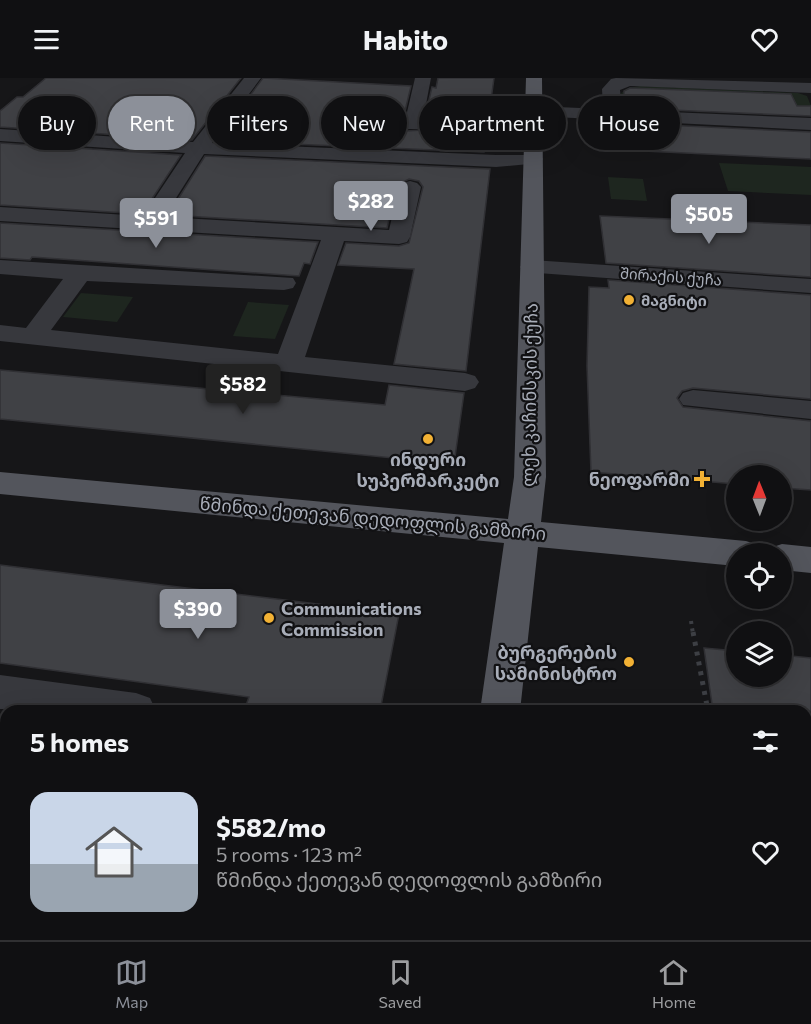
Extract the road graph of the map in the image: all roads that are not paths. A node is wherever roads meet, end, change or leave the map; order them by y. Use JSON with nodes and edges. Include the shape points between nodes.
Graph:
{"nodes":[{"id":1,"x":253,"y":78,"type":"edge"},
{"id":2,"x":423,"y":78,"type":"edge"},
{"id":3,"x":534,"y":78,"type":"edge"},
{"id":4,"x":808,"y":78,"type":"edge"},
{"id":5,"x":811,"y":82,"type":"edge"},
{"id":6,"x":811,"y":88,"type":"edge"},
{"id":7,"x":534,"y":96,"type":"edge"},
{"id":8,"x":612,"y":96,"type":"edge"},
{"id":9,"x":680,"y":118,"type":"edge"},
{"id":10,"x":811,"y":124,"type":"edge"},
{"id":11,"x":413,"y":125,"type":"dead end"},
{"id":12,"x":0,"y":135,"type":"edge"},
{"id":13,"x":198,"y":148,"type":"junction"},
{"id":14,"x":533,"y":150,"type":"edge"},
{"id":15,"x":533,"y":159,"type":"junction"},
{"id":16,"x":410,"y":187,"type":"dead end"},
{"id":17,"x":0,"y":214,"type":"edge"},
{"id":18,"x":148,"y":223,"type":"junction"},
{"id":19,"x":335,"y":234,"type":"junction"},
{"id":20,"x":0,"y":267,"type":"edge"},
{"id":21,"x":532,"y":267,"type":"junction"},
{"id":22,"x":80,"y":273,"type":"junction"},
{"id":23,"x":284,"y":283,"type":"dead end"},
{"id":24,"x":811,"y":286,"type":"edge"},
{"id":25,"x":0,"y":333,"type":"edge"},
{"id":26,"x":33,"y":337,"type":"junction"},
{"id":27,"x":288,"y":365,"type":"junction"},
{"id":28,"x":465,"y":382,"type":"dead end"},
{"id":29,"x":693,"y":399,"type":"dead end"},
{"id":30,"x":811,"y":410,"type":"edge"},
{"id":31,"x":0,"y":483,"type":"edge"},
{"id":32,"x":521,"y":533,"type":"junction"},
{"id":33,"x":726,"y":552,"type":"edge"},
{"id":34,"x":792,"y":558,"type":"edge"},
{"id":35,"x":811,"y":560,"type":"edge"},
{"id":36,"x":0,"y":692,"type":"edge"},
{"id":37,"x":93,"y":705,"type":"edge"},
{"id":38,"x":501,"y":705,"type":"edge"}],
"edges":[{"from":1,"to":13,"type":"street"},
{"from":2,"to":11,"type":"street"},
{"from":3,"to":7,"type":"main road","name":"ლეხ კაჩინსკის ქუჩა"},
{"from":4,"to":5,"type":"street"},
{"from":6,"to":8,"type":"street","via":[[630,81],[617,83],[611,88]]},
{"from":9,"to":10,"type":"street"},
{"from":12,"to":13,"type":"street"},
{"from":13,"to":15,"type":"street","via":[[496,161]]},
{"from":13,"to":18,"type":"street"},
{"from":14,"to":15,"type":"main road","name":"ლეხ კაჩინსკის ქუჩა"},
{"from":15,"to":21,"type":"main road","name":"ლეხ კაჩინსკის ქუჩა"},
{"from":16,"to":19,"type":"street","via":[[399,237]]},
{"from":17,"to":18,"type":"street"},
{"from":18,"to":19,"type":"street"},
{"from":19,"to":27,"type":"street"},
{"from":20,"to":22,"type":"street"},
{"from":21,"to":24,"type":"street","name":"შირაქის ქუჩა"},
{"from":21,"to":32,"type":"main road","name":"ლეხ კაჩინსკის ქუჩა","via":[[530,477]]},
{"from":22,"to":23,"type":"street"},
{"from":22,"to":26,"type":"street"},
{"from":25,"to":26,"type":"street"},
{"from":26,"to":27,"type":"street"},
{"from":27,"to":28,"type":"street"},
{"from":29,"to":30,"type":"street"},
{"from":31,"to":32,"type":"main road","name":"წმინდა ქეთევან დედოფლის გამზირი"},
{"from":32,"to":33,"type":"main road","name":"წმინდა ქეთევან დედოფლის გამზირი"},
{"from":32,"to":38,"type":"main road","name":"ლეხ კაჩინსკის ქუჩა"},
{"from":34,"to":35,"type":"main road"},
{"from":36,"to":37,"type":"street"}]}
